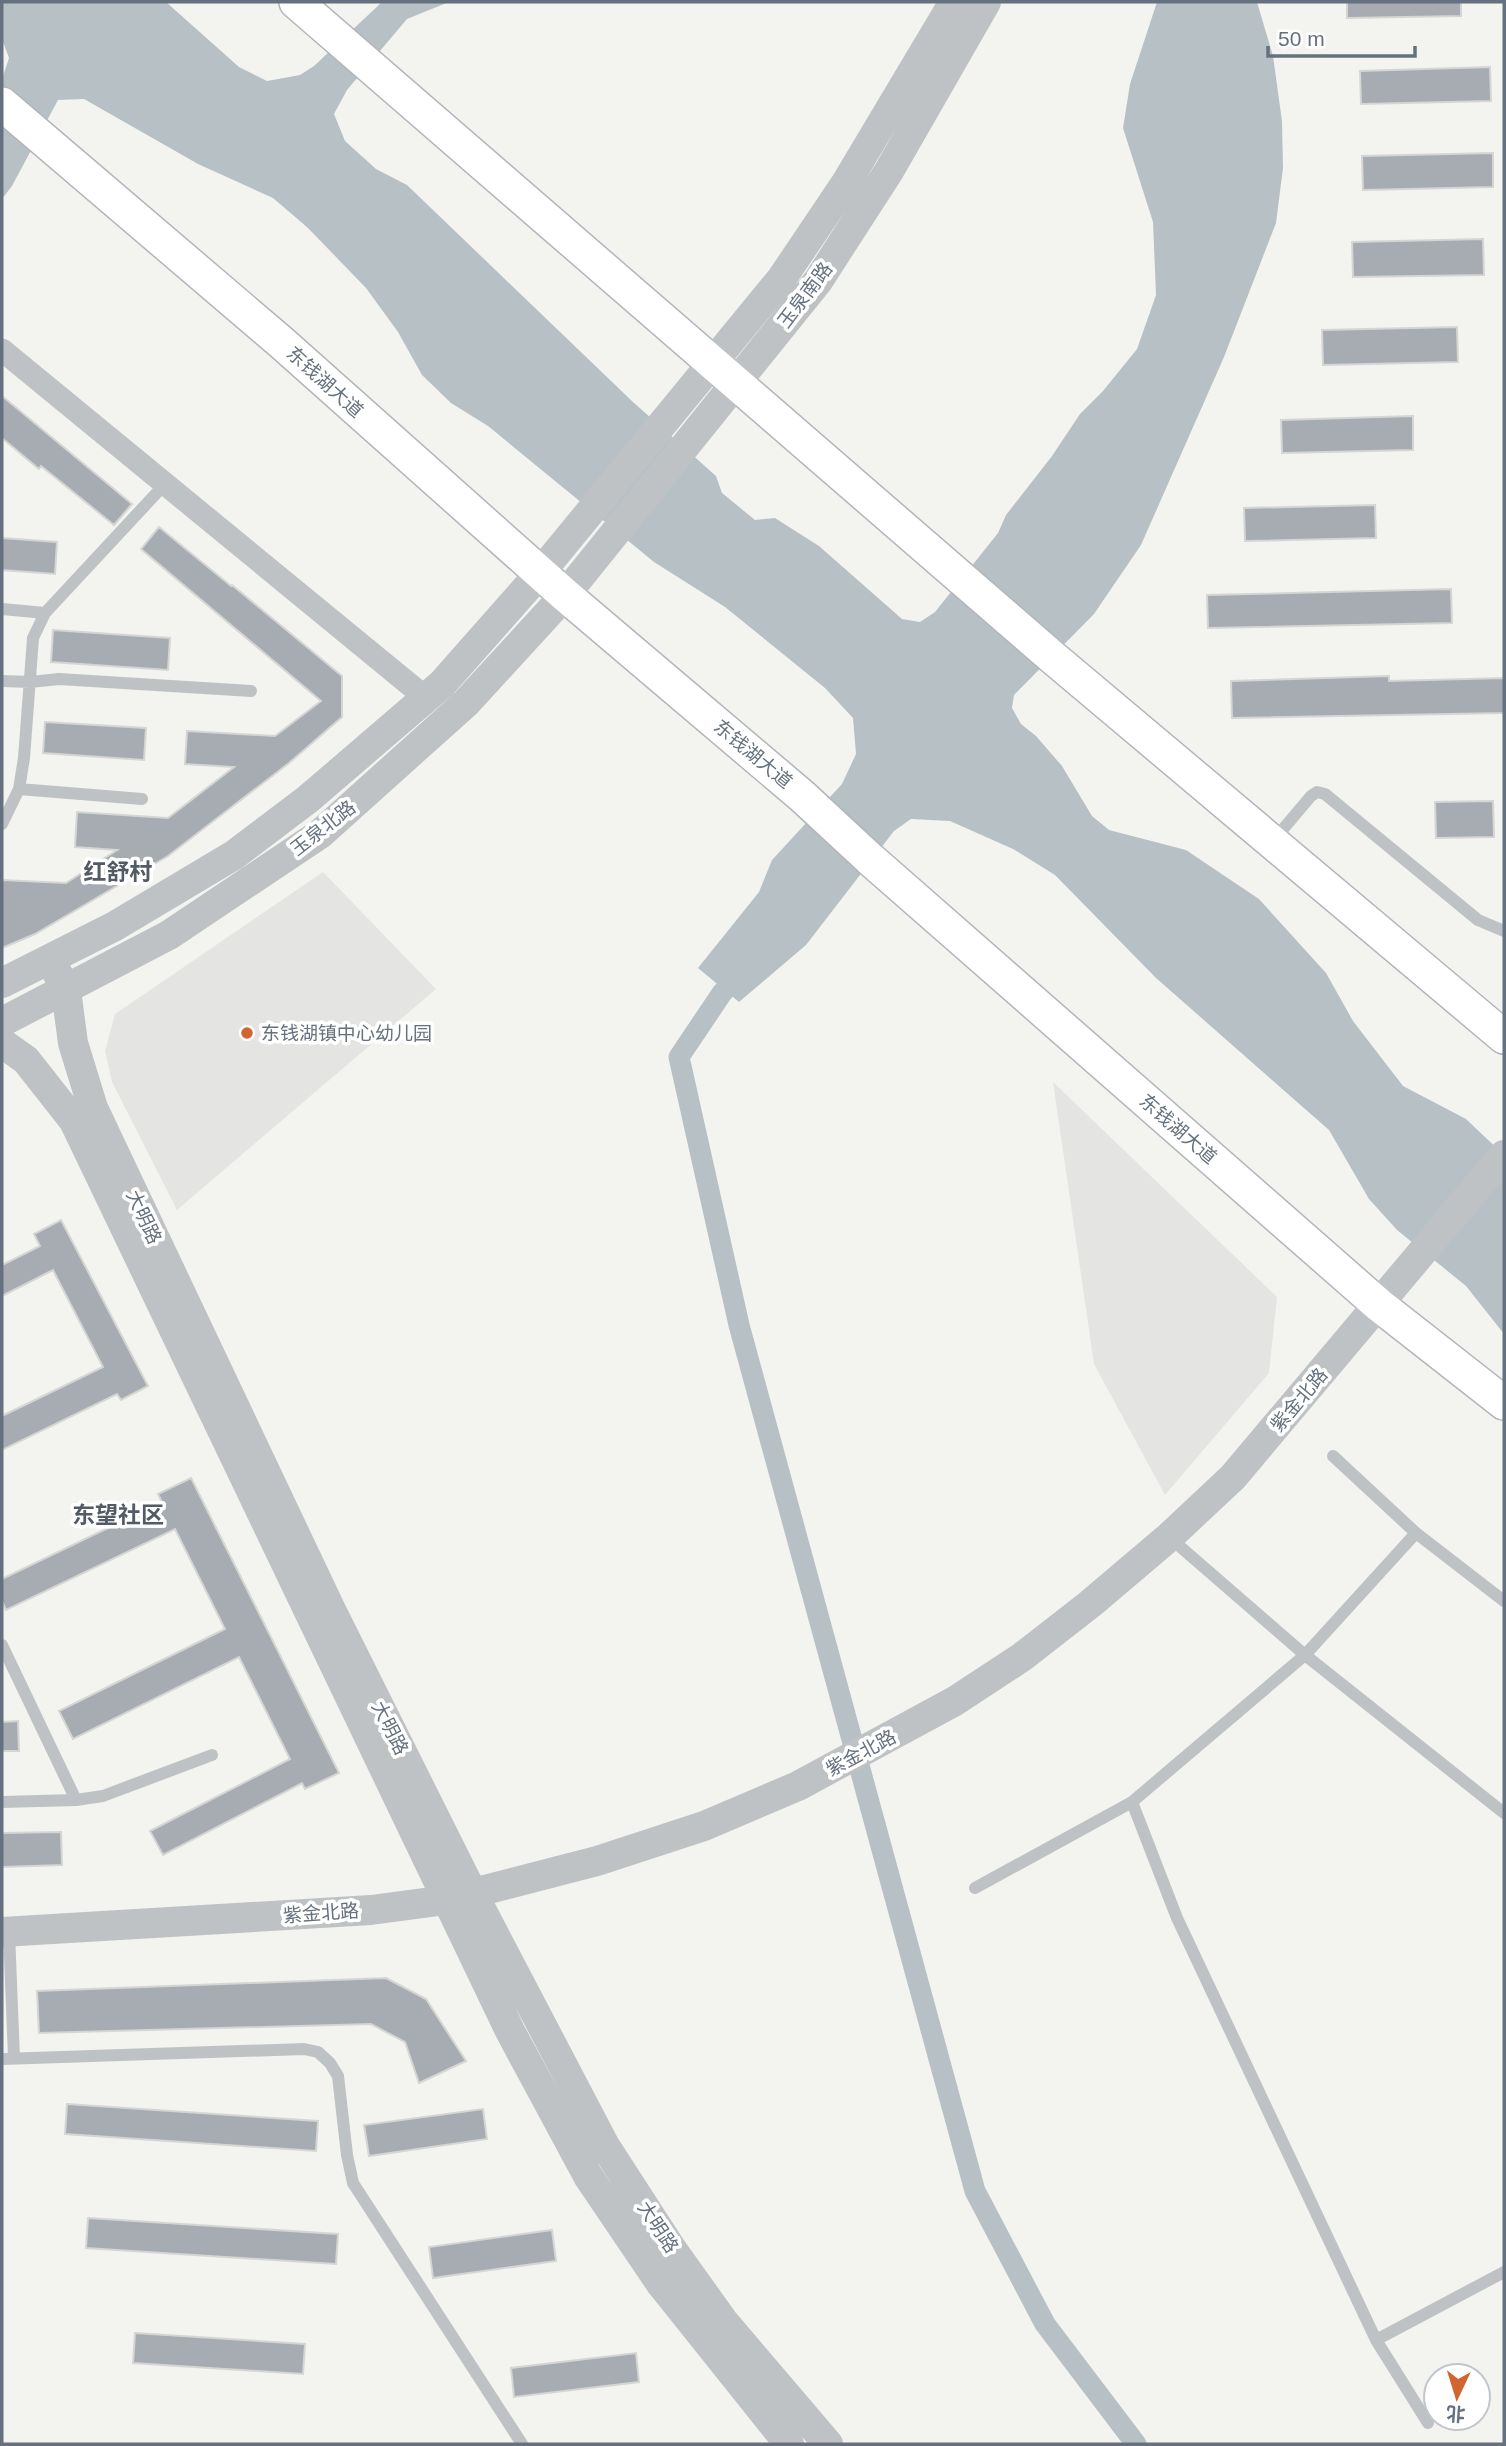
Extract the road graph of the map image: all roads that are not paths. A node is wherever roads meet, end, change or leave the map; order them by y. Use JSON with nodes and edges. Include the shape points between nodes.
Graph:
{"nodes":[{"id":1,"x":296,"y":2,"type":"edge"},
{"id":2,"x":954,"y":2,"type":"edge"},
{"id":3,"x":986,"y":2,"type":"edge"},
{"id":4,"x":2,"y":104,"type":"edge"},
{"id":5,"x":2,"y":350,"type":"edge"},
{"id":6,"x":722,"y":384,"type":"junction"},
{"id":7,"x":164,"y":484,"type":"junction"},
{"id":8,"x":568,"y":539,"type":"joint"},
{"id":9,"x":590,"y":564,"type":"joint"},
{"id":10,"x":540,"y":573,"type":"junction"},
{"id":11,"x":565,"y":595,"type":"junction"},
{"id":12,"x":2,"y":609,"type":"edge"},
{"id":13,"x":45,"y":613,"type":"junction"},
{"id":14,"x":2,"y":681,"type":"edge"},
{"id":15,"x":30,"y":682,"type":"junction"},
{"id":16,"x":251,"y":691,"type":"dead end"},
{"id":17,"x":426,"y":698,"type":"junction"},
{"id":18,"x":19,"y":789,"type":"junction"},
{"id":19,"x":142,"y":799,"type":"dead end"},
{"id":20,"x":8,"y":802,"type":"edge"},
{"id":21,"x":2,"y":824,"type":"edge"},
{"id":22,"x":1272,"y":842,"type":"junction"},
{"id":23,"x":1504,"y":931,"type":"edge"},
{"id":24,"x":50,"y":960,"type":"junction"},
{"id":25,"x":2,"y":983,"type":"edge"},
{"id":26,"x":66,"y":990,"type":"junction"},
{"id":27,"x":2,"y":1022,"type":"edge"},
{"id":28,"x":1504,"y":1037,"type":"edge"},
{"id":29,"x":2,"y":1043,"type":"edge"},
{"id":30,"x":1504,"y":1155,"type":"edge"},
{"id":31,"x":1379,"y":1305,"type":"junction"},
{"id":32,"x":1504,"y":1403,"type":"edge"},
{"id":33,"x":1333,"y":1456,"type":"dead end"},
{"id":34,"x":1416,"y":1533,"type":"junction"},
{"id":35,"x":1169,"y":1537,"type":"junction"},
{"id":36,"x":1504,"y":1601,"type":"edge"},
{"id":37,"x":2,"y":1645,"type":"edge"},
{"id":38,"x":1305,"y":1655,"type":"junction"},
{"id":39,"x":212,"y":1755,"type":"dead end"},
{"id":40,"x":76,"y":1800,"type":"junction"},
{"id":41,"x":1132,"y":1801,"type":"junction"},
{"id":42,"x":2,"y":1802,"type":"edge"},
{"id":43,"x":1504,"y":1812,"type":"edge"},
{"id":44,"x":975,"y":1888,"type":"dead end"},
{"id":45,"x":460,"y":1897,"type":"junction"},
{"id":46,"x":6,"y":1932,"type":"edge"},
{"id":47,"x":8,"y":2059,"type":"edge"},
{"id":48,"x":1504,"y":2272,"type":"edge"},
{"id":49,"x":1376,"y":2340,"type":"junction"},
{"id":50,"x":1422,"y":2413,"type":"edge"},
{"id":51,"x":522,"y":2444,"type":"edge"},
{"id":52,"x":789,"y":2444,"type":"edge"},
{"id":53,"x":828,"y":2444,"type":"edge"}],
"edges":[{"from":1,"to":6,"type":"main road"},
{"from":2,"to":6,"type":"street","name":"玉泉南路","via":[[846,183],[782,278]]},
{"from":3,"to":6,"type":"street","name":"玉泉南路","via":[[889,171],[818,281]]},
{"from":4,"to":10,"type":"main road","name":"东钱湖大道","via":[[282,343]]},
{"from":5,"to":7,"type":"street"},
{"from":6,"to":8,"type":"street","name":"玉泉南路","via":[[684,396]]},
{"from":6,"to":9,"type":"street","name":"玉泉南路"},
{"from":6,"to":22,"type":"main road","via":[[957,574]]},
{"from":7,"to":13,"type":"lane"},
{"from":7,"to":17,"type":"street"},
{"from":8,"to":10,"type":"street","name":"玉泉北路"},
{"from":9,"to":11,"type":"street","name":"玉泉北路"},
{"from":10,"to":11,"type":"main road","name":"东钱湖大道"},
{"from":10,"to":17,"type":"street","name":"玉泉北路"},
{"from":11,"to":26,"type":"street","name":"玉泉北路","via":[[466,703],[320,834],[169,935]]},
{"from":11,"to":31,"type":"main road","name":"东钱湖大道","via":[[802,796]]},
{"from":12,"to":13,"type":"lane"},
{"from":13,"to":15,"type":"lane","via":[[33,638]]},
{"from":14,"to":15,"type":"lane"},
{"from":15,"to":16,"type":"lane","via":[[59,679]]},
{"from":15,"to":18,"type":"lane"},
{"from":17,"to":24,"type":"street","name":"玉泉北路","via":[[234,855]]},
{"from":18,"to":19,"type":"lane"},
{"from":18,"to":20,"type":"lane"},
{"from":20,"to":21,"type":"lane"},
{"from":22,"to":23,"type":"lane","via":[[1311,796],[1325,794],[1478,920]]},
{"from":22,"to":28,"type":"main road"},
{"from":24,"to":25,"type":"street","name":"玉泉北路"},
{"from":24,"to":26,"type":"street","name":"大明路"},
{"from":26,"to":27,"type":"street","name":"玉泉北路"},
{"from":26,"to":45,"type":"street","name":"大明路","via":[[74,1043],[93,1108],[330,1608]]},
{"from":29,"to":45,"type":"street","name":"大明路","via":[[26,1060],[74,1121]]},
{"from":30,"to":31,"type":"street","name":"紫金北路"},
{"from":31,"to":32,"type":"main road","name":"东钱湖大道"},
{"from":31,"to":35,"type":"street","name":"紫金北路","via":[[1233,1477]]},
{"from":33,"to":34,"type":"lane"},
{"from":34,"to":36,"type":"lane"},
{"from":34,"to":38,"type":"lane"},
{"from":35,"to":38,"type":"lane"},
{"from":35,"to":45,"type":"street","name":"紫金北路","via":[[1022,1657],[891,1738],[798,1786],[692,1830]]},
{"from":37,"to":40,"type":"lane"},
{"from":38,"to":41,"type":"lane"},
{"from":38,"to":43,"type":"lane"},
{"from":39,"to":40,"type":"lane","via":[[103,1796]]},
{"from":40,"to":42,"type":"lane"},
{"from":41,"to":44,"type":"lane"},
{"from":41,"to":49,"type":"lane","via":[[1177,1918]]},
{"from":45,"to":46,"type":"street","name":"紫金北路","via":[[371,1910]]},
{"from":45,"to":52,"type":"street","name":"大明路","via":[[510,2031],[589,2176],[661,2284]]},
{"from":45,"to":53,"type":"street","name":"大明路","via":[[605,2146],[657,2226],[724,2322]]},
{"from":46,"to":47,"type":"lane"},
{"from":47,"to":51,"type":"lane","via":[[318,2052],[338,2076],[353,2183]]},
{"from":48,"to":49,"type":"lane"},
{"from":49,"to":50,"type":"lane"}]}
